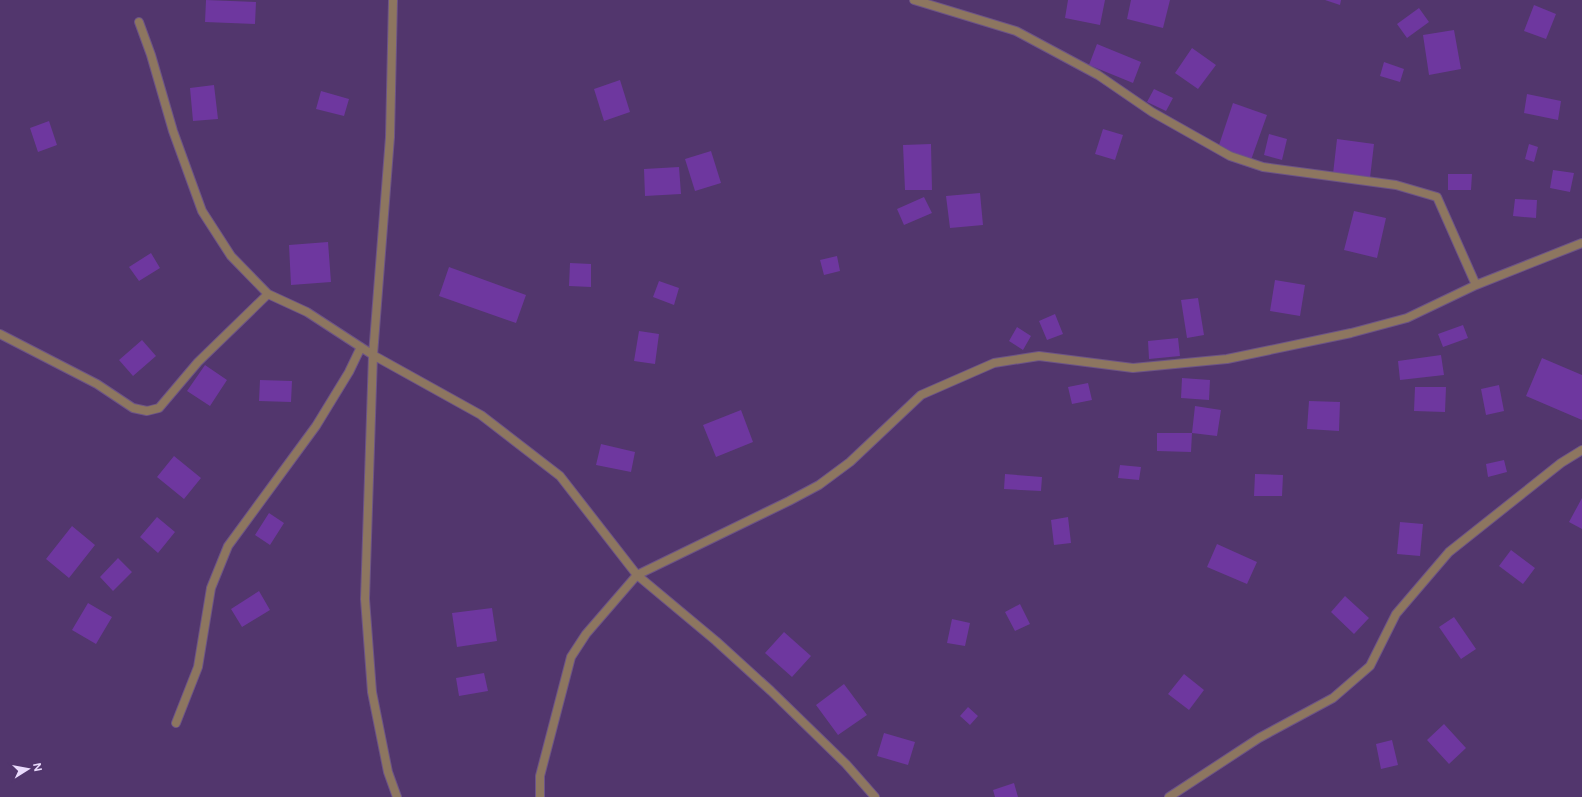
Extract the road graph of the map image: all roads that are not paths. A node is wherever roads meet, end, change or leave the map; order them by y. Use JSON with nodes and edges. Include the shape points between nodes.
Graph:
{"nodes":[{"id":1,"x":393,"y":0,"type":"edge"},
{"id":2,"x":914,"y":0,"type":"edge"},
{"id":3,"x":139,"y":22,"type":"dead end"},
{"id":4,"x":1582,"y":243,"type":"edge"},
{"id":5,"x":1476,"y":285,"type":"junction"},
{"id":6,"x":268,"y":294,"type":"junction"},
{"id":7,"x":0,"y":334,"type":"edge"},
{"id":8,"x":361,"y":347,"type":"junction"},
{"id":9,"x":373,"y":355,"type":"junction"},
{"id":10,"x":1582,"y":450,"type":"edge"},
{"id":11,"x":637,"y":575,"type":"junction"},
{"id":12,"x":176,"y":723,"type":"dead end"},
{"id":13,"x":397,"y":797,"type":"edge"},
{"id":14,"x":540,"y":797,"type":"edge"},
{"id":15,"x":875,"y":797,"type":"edge"},
{"id":16,"x":1169,"y":797,"type":"edge"}],
"edges":[{"from":1,"to":9,"type":"street","via":[[390,137]]},
{"from":2,"to":5,"type":"street","via":[[1016,31],[1098,75],[1152,112],[1230,156],[1263,167],[1396,185],[1437,197]]},
{"from":3,"to":6,"type":"street","via":[[173,131],[202,211],[231,256]]},
{"from":4,"to":5,"type":"street"},
{"from":5,"to":11,"type":"street","via":[[1407,318],[1351,333],[1227,359],[1133,368],[1040,356],[994,363],[921,395],[850,462],[819,485]]},
{"from":6,"to":7,"type":"street","via":[[198,362],[159,408],[147,411],[133,408],[97,384]]},
{"from":6,"to":8,"type":"street","via":[[307,312]]},
{"from":8,"to":9,"type":"street"},
{"from":8,"to":12,"type":"street","via":[[316,426],[228,546],[211,588],[198,667]]},
{"from":9,"to":11,"type":"street","via":[[481,414],[560,476]]},
{"from":9,"to":13,"type":"street","via":[[365,599],[372,692],[388,772]]},
{"from":10,"to":16,"type":"street","via":[[1561,463],[1449,552],[1396,614],[1370,666],[1332,698],[1259,738]]},
{"from":11,"to":14,"type":"street","via":[[586,634],[571,657],[540,776]]},
{"from":11,"to":15,"type":"street","via":[[771,691],[846,764]]}]}
